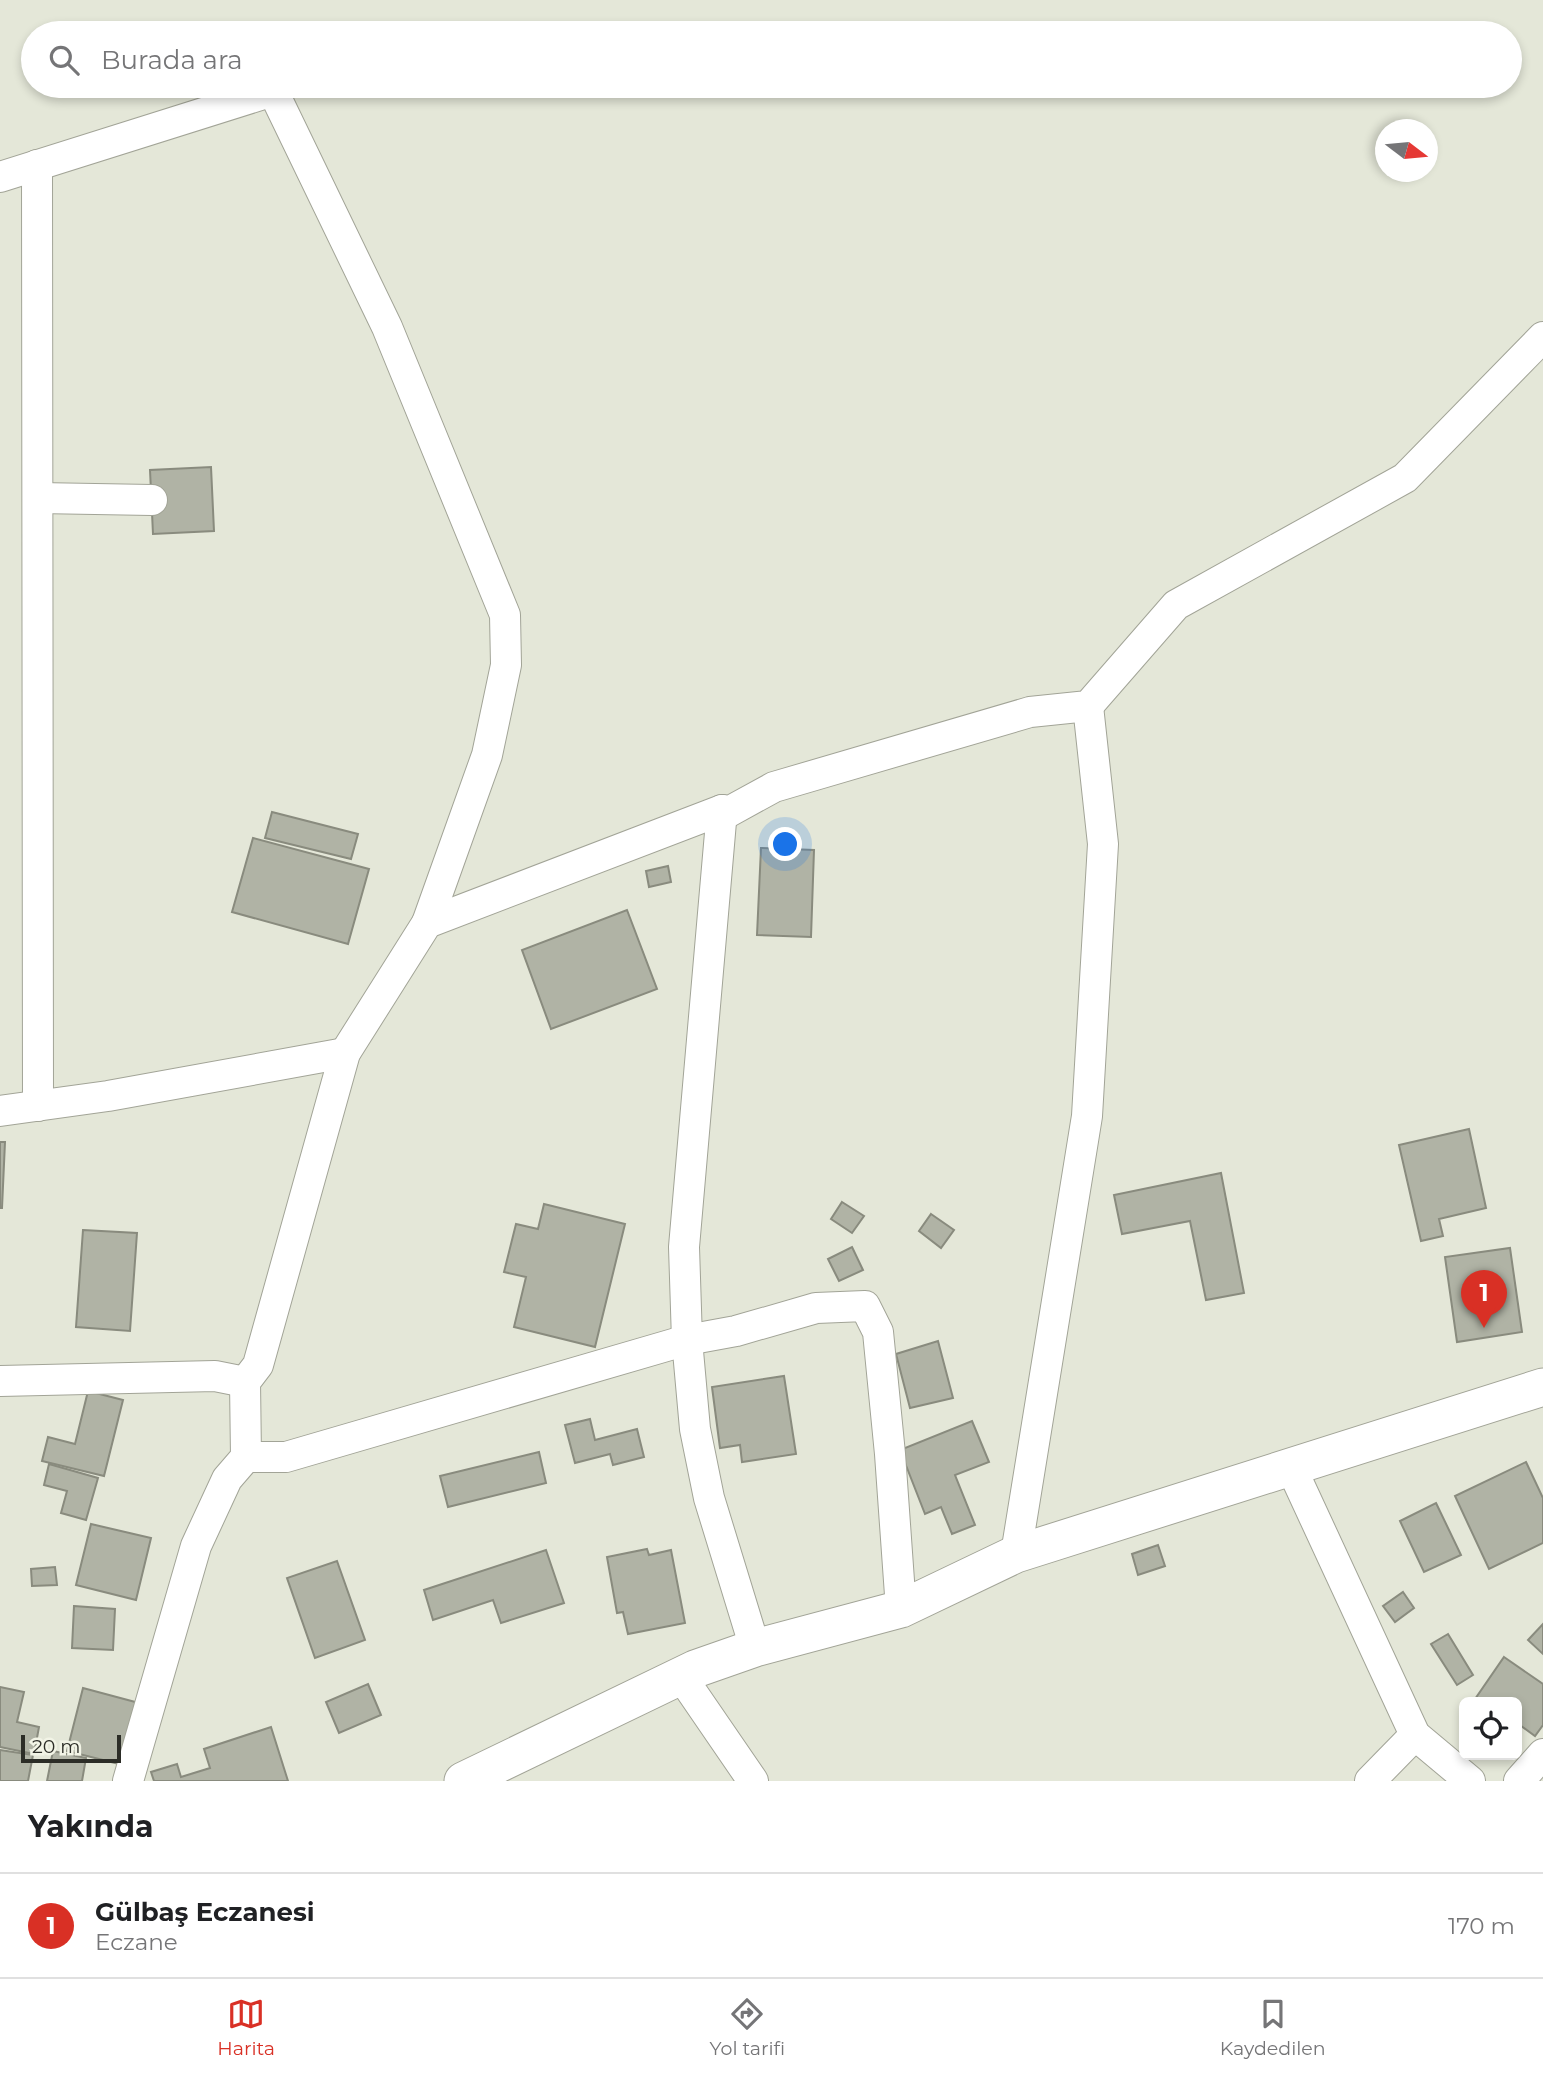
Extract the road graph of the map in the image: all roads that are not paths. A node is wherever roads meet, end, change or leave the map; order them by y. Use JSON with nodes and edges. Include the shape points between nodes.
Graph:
{"nodes":[{"id":1,"x":248,"y":98,"type":"edge"},
{"id":2,"x":277,"y":98,"type":"edge"},
{"id":3,"x":37,"y":165,"type":"junction"},
{"id":4,"x":0,"y":177,"type":"edge"},
{"id":5,"x":1543,"y":337,"type":"edge"},
{"id":6,"x":38,"y":498,"type":"junction"},
{"id":7,"x":152,"y":499,"type":"dead end"},
{"id":8,"x":1087,"y":706,"type":"junction"},
{"id":9,"x":722,"y":810,"type":"junction"},
{"id":10,"x":427,"y":923,"type":"junction"},
{"id":11,"x":345,"y":1053,"type":"junction"},
{"id":12,"x":38,"y":1106,"type":"junction"},
{"id":13,"x":0,"y":1111,"type":"edge"},
{"id":14,"x":687,"y":1340,"type":"junction"},
{"id":15,"x":0,"y":1381,"type":"edge"},
{"id":16,"x":245,"y":1381,"type":"junction"},
{"id":17,"x":1543,"y":1387,"type":"edge"},
{"id":18,"x":246,"y":1457,"type":"junction"},
{"id":19,"x":1292,"y":1467,"type":"junction"},
{"id":20,"x":1016,"y":1554,"type":"junction"},
{"id":21,"x":901,"y":1609,"type":"junction"},
{"id":22,"x":755,"y":1648,"type":"junction"},
{"id":23,"x":681,"y":1676,"type":"junction"},
{"id":24,"x":1415,"y":1735,"type":"junction"},
{"id":25,"x":1543,"y":1754,"type":"edge"},
{"id":26,"x":128,"y":1781,"type":"edge"},
{"id":27,"x":463,"y":1781,"type":"edge"},
{"id":28,"x":753,"y":1781,"type":"edge"},
{"id":29,"x":1370,"y":1781,"type":"edge"},
{"id":30,"x":1470,"y":1781,"type":"edge"},
{"id":31,"x":1520,"y":1781,"type":"edge"}],
"edges":[{"from":1,"to":3,"type":"street"},
{"from":2,"to":10,"type":"street","via":[[387,327],[505,615],[506,665],[488,755]]},
{"from":3,"to":4,"type":"street"},
{"from":3,"to":6,"type":"street"},
{"from":5,"to":8,"type":"street","via":[[1405,478],[1176,605]]},
{"from":6,"to":7,"type":"street"},
{"from":6,"to":12,"type":"street"},
{"from":8,"to":9,"type":"street","via":[[1030,712],[774,787],[723,815]]},
{"from":8,"to":20,"type":"street","via":[[1103,844],[1087,1115]]},
{"from":9,"to":10,"type":"street"},
{"from":9,"to":14,"type":"street","via":[[684,1247]]},
{"from":10,"to":11,"type":"street"},
{"from":11,"to":12,"type":"street"},
{"from":11,"to":16,"type":"street","via":[[258,1365]]},
{"from":12,"to":13,"type":"street"},
{"from":14,"to":18,"type":"street","via":[[286,1457]]},
{"from":14,"to":21,"type":"street","via":[[816,1308],[864,1306],[878,1332]]},
{"from":14,"to":22,"type":"street","via":[[695,1429],[709,1499]]},
{"from":15,"to":16,"type":"street","via":[[215,1376]]},
{"from":16,"to":18,"type":"street"},
{"from":17,"to":19,"type":"street"},
{"from":18,"to":26,"type":"street","via":[[227,1479],[196,1546]]},
{"from":19,"to":20,"type":"street"},
{"from":19,"to":24,"type":"street"},
{"from":20,"to":21,"type":"street"},
{"from":21,"to":22,"type":"street"},
{"from":22,"to":23,"type":"street"},
{"from":23,"to":27,"type":"street"},
{"from":23,"to":28,"type":"street"},
{"from":24,"to":29,"type":"street"},
{"from":24,"to":30,"type":"street"},
{"from":25,"to":31,"type":"street"}]}
